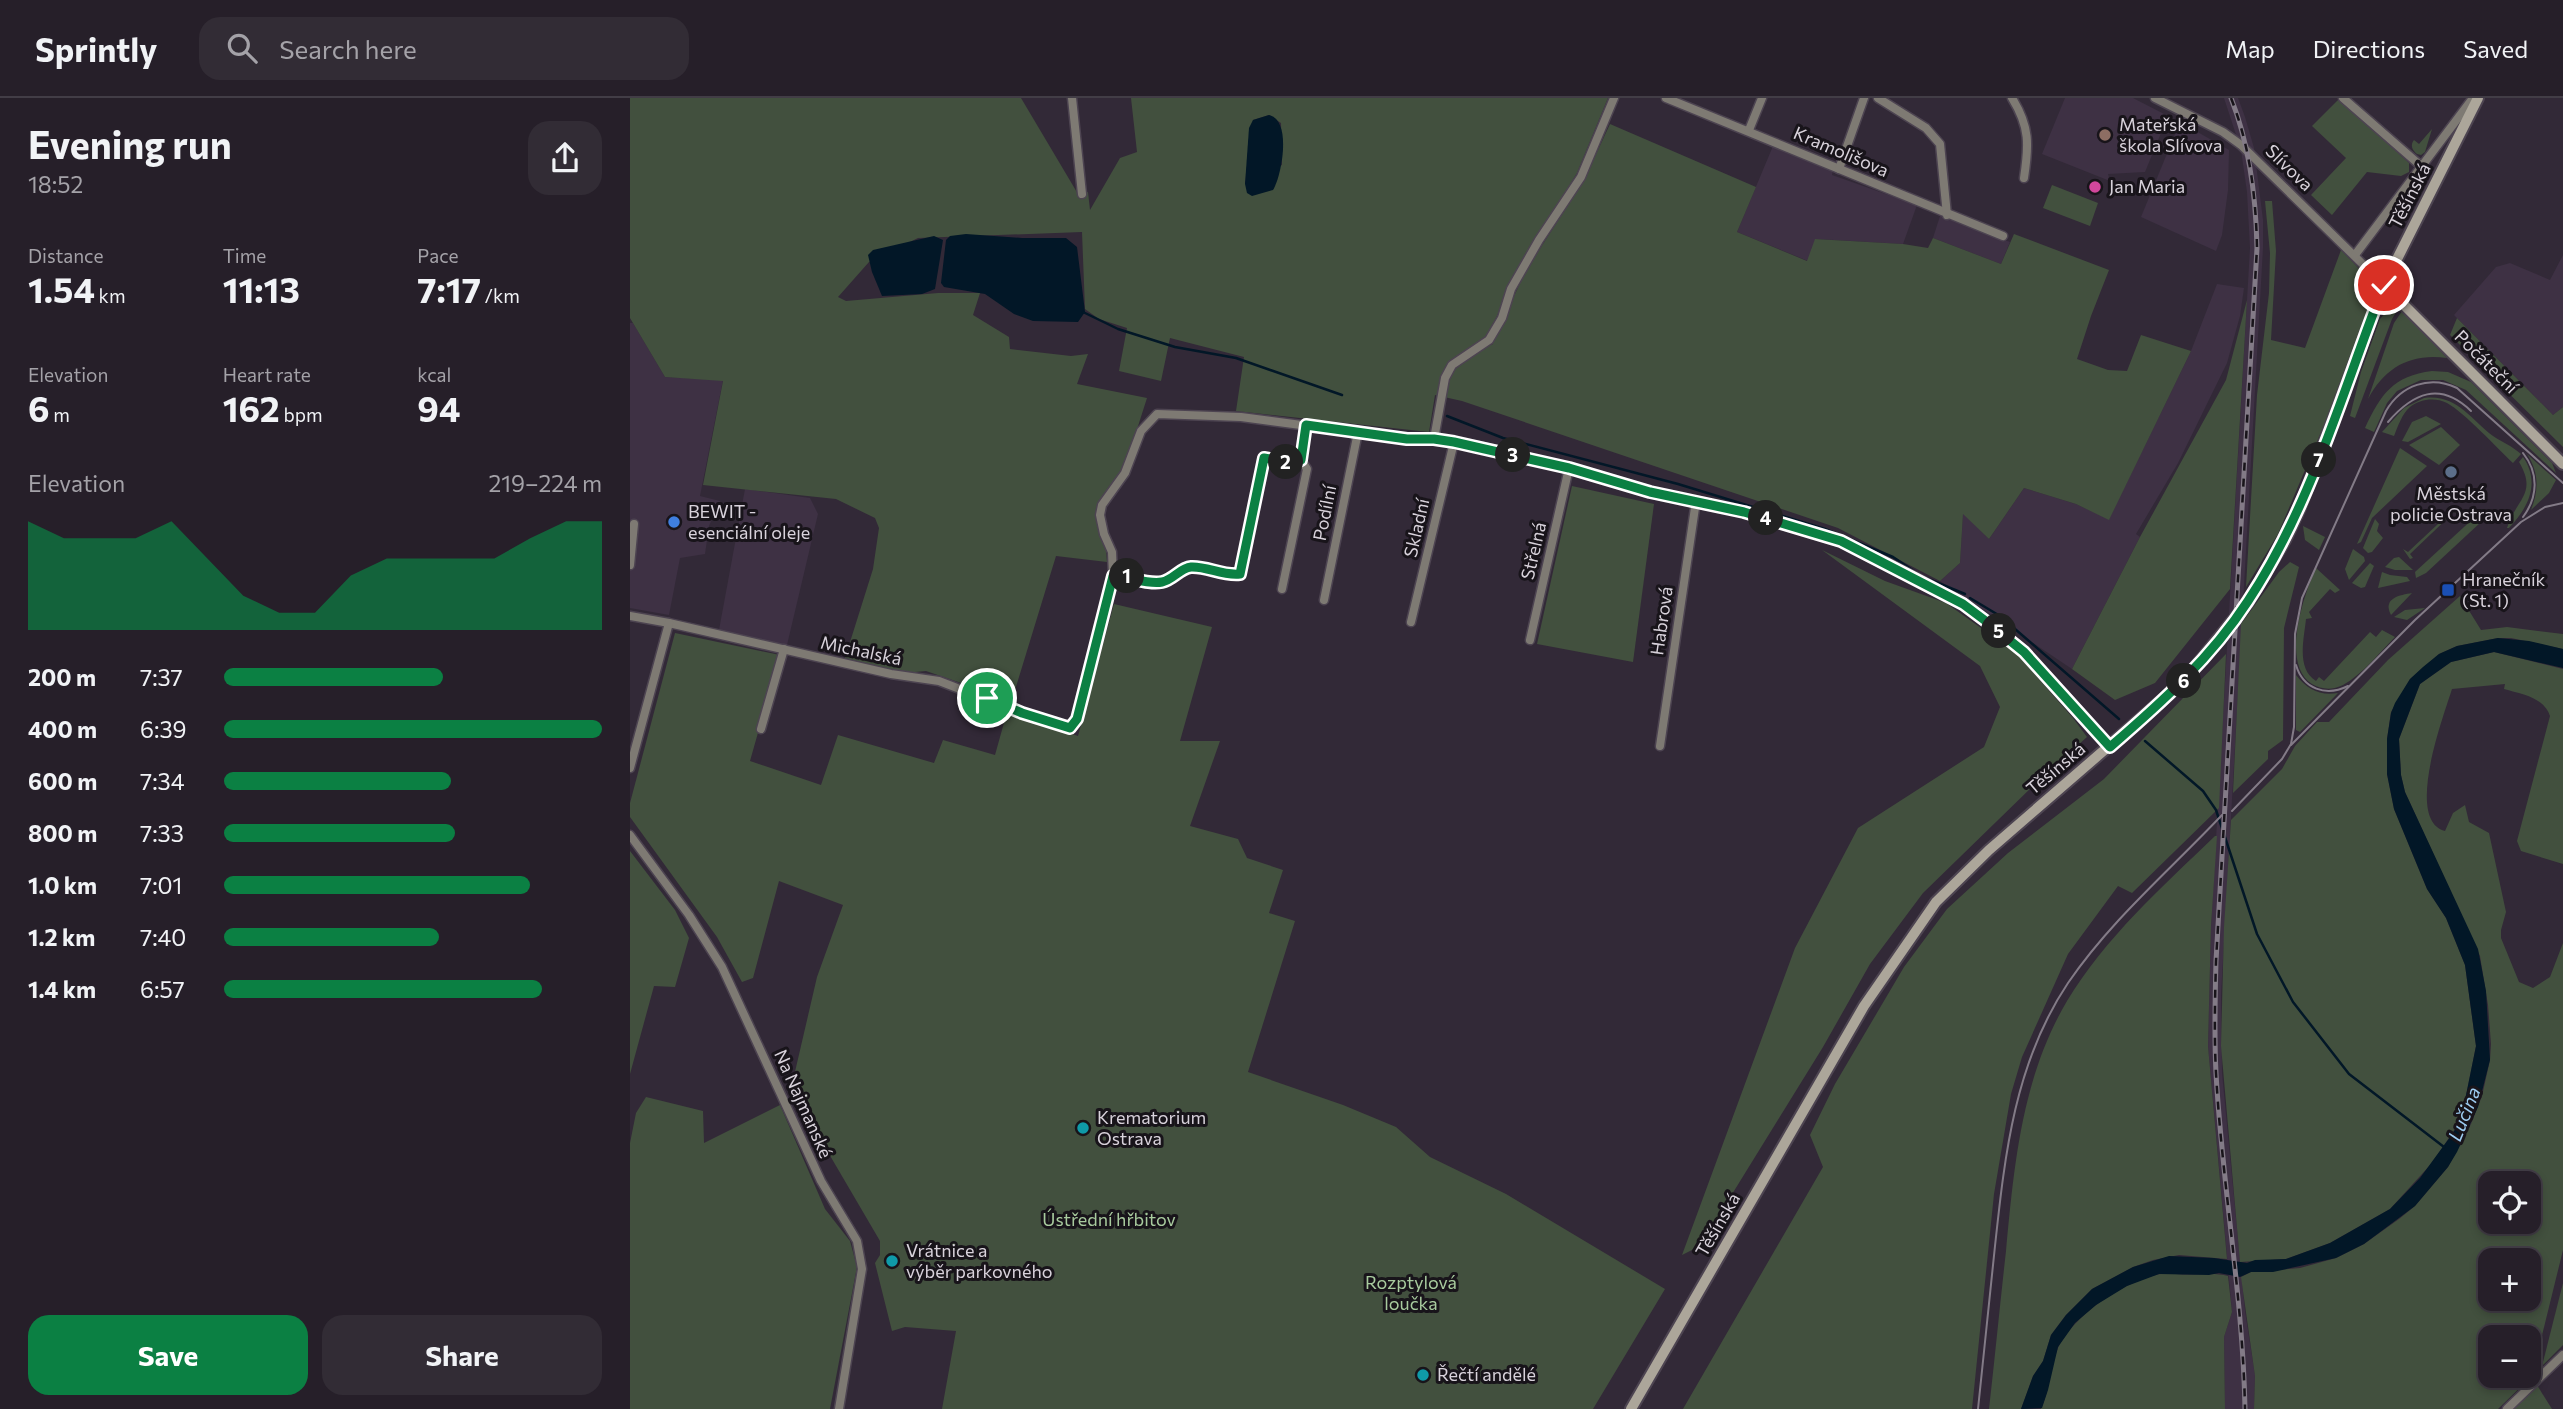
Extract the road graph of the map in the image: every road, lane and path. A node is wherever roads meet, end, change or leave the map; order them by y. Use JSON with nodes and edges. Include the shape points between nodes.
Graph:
{"nodes":[{"id":1,"x":1072,"y":98,"type":"edge"},
{"id":2,"x":1614,"y":98,"type":"edge"},
{"id":3,"x":1762,"y":98,"type":"edge"},
{"id":4,"x":1864,"y":98,"type":"edge"},
{"id":5,"x":1878,"y":98,"type":"edge"},
{"id":6,"x":2012,"y":98,"type":"edge"},
{"id":7,"x":2155,"y":98,"type":"edge"},
{"id":8,"x":2343,"y":98,"type":"edge"},
{"id":9,"x":2476,"y":98,"type":"edge"},
{"id":10,"x":1672,"y":99,"type":"edge"},
{"id":11,"x":1749,"y":130,"type":"junction"},
{"id":12,"x":2421,"y":166,"type":"junction"},
{"id":13,"x":1839,"y":169,"type":"junction"},
{"id":14,"x":2024,"y":178,"type":"dead end"},
{"id":15,"x":1082,"y":194,"type":"dead end"},
{"id":16,"x":1947,"y":215,"type":"junction"},
{"id":17,"x":2003,"y":236,"type":"dead end"},
{"id":18,"x":2355,"y":255,"type":"junction"},
{"id":19,"x":2384,"y":285,"type":"junction"},
{"id":20,"x":1306,"y":425,"type":"junction"},
{"id":21,"x":1358,"y":432,"type":"junction"},
{"id":22,"x":1434,"y":439,"type":"junction"},
{"id":23,"x":1454,"y":442,"type":"junction"},
{"id":24,"x":1301,"y":460,"type":"junction"},
{"id":25,"x":2563,"y":464,"type":"edge"},
{"id":26,"x":1569,"y":468,"type":"junction"},
{"id":27,"x":1696,"y":501,"type":"junction"},
{"id":28,"x":634,"y":524,"type":"dead end"},
{"id":29,"x":630,"y":565,"type":"edge"},
{"id":30,"x":1113,"y":576,"type":"junction"},
{"id":31,"x":1282,"y":589,"type":"dead end"},
{"id":32,"x":1324,"y":600,"type":"dead end"},
{"id":33,"x":630,"y":616,"type":"edge"},
{"id":34,"x":1411,"y":622,"type":"dead end"},
{"id":35,"x":669,"y":623,"type":"junction"},
{"id":36,"x":1531,"y":640,"type":"dead end"},
{"id":37,"x":784,"y":649,"type":"junction"},
{"id":38,"x":761,"y":729,"type":"dead end"},
{"id":39,"x":1660,"y":746,"type":"dead end"},
{"id":40,"x":2110,"y":747,"type":"junction"},
{"id":41,"x":630,"y":768,"type":"edge"},
{"id":42,"x":630,"y":835,"type":"edge"},
{"id":43,"x":2563,"y":1354,"type":"edge"},
{"id":44,"x":839,"y":1409,"type":"edge"},
{"id":45,"x":1631,"y":1409,"type":"edge"},
{"id":46,"x":2507,"y":1409,"type":"edge"}],
"edges":[{"from":1,"to":15,"type":"street"},
{"from":2,"to":22,"type":"street","via":[[1581,177],[1511,289],[1489,340],[1452,365],[1445,378]]},
{"from":3,"to":11,"type":"street"},
{"from":4,"to":13,"type":"street"},
{"from":5,"to":16,"type":"street","via":[[1926,128],[1940,144]]},
{"from":6,"to":14,"type":"street","via":[[2029,145]]},
{"from":7,"to":18,"type":"street","name":"Slívova","via":[[2234,139]]},
{"from":8,"to":12,"type":"street"},
{"from":9,"to":12,"type":"street"},
{"from":9,"to":19,"type":"main road","name":"Těšínská"},
{"from":10,"to":11,"type":"street","name":"Kramolišova"},
{"from":11,"to":13,"type":"street","name":"Kramolišova"},
{"from":12,"to":18,"type":"street"},
{"from":13,"to":16,"type":"street","name":"Kramolišova"},
{"from":16,"to":17,"type":"street","name":"Kramolišova"},
{"from":18,"to":19,"type":"street","name":"Slívova"},
{"from":19,"to":25,"type":"main road","name":"Počáteční"},
{"from":19,"to":40,"type":"main road","name":"Těšínská","via":[[2299,510],[2276,555],[2216,644],[2184,681]]},
{"from":20,"to":21,"type":"street"},
{"from":20,"to":24,"type":"street"},
{"from":20,"to":30,"type":"street","via":[[1157,414],[1141,431],[1125,473],[1102,505],[1100,515],[1112,552]]},
{"from":21,"to":22,"type":"street"},
{"from":21,"to":32,"type":"street","name":"Podílní"},
{"from":22,"to":23,"type":"street"},
{"from":23,"to":26,"type":"street"},
{"from":23,"to":34,"type":"street","name":"Skladní"},
{"from":24,"to":30,"type":"street","via":[[1264,458],[1240,574],[1191,567],[1157,583]]},
{"from":24,"to":31,"type":"street","via":[[1307,469]]},
{"from":26,"to":27,"type":"street"},
{"from":26,"to":36,"type":"street","name":"Střelná"},
{"from":27,"to":39,"type":"street","name":"Habrová"},
{"from":27,"to":40,"type":"street","via":[[1841,541],[1963,604],[2024,652]]},
{"from":28,"to":29,"type":"street"},
{"from":30,"to":37,"type":"street","name":"Michalská","via":[[1077,719],[1070,728],[939,681]]},
{"from":33,"to":35,"type":"street","name":"Michalská"},
{"from":35,"to":37,"type":"street","name":"Michalská"},
{"from":35,"to":41,"type":"street"},
{"from":37,"to":38,"type":"street"},
{"from":40,"to":45,"type":"main road","name":"Těšínská","via":[[1989,850],[1936,902],[1864,1006]]},
{"from":42,"to":44,"type":"street","name":"Na Najmanské","via":[[722,967],[821,1181],[857,1241],[862,1269]]},
{"from":43,"to":46,"type":"street"}]}
